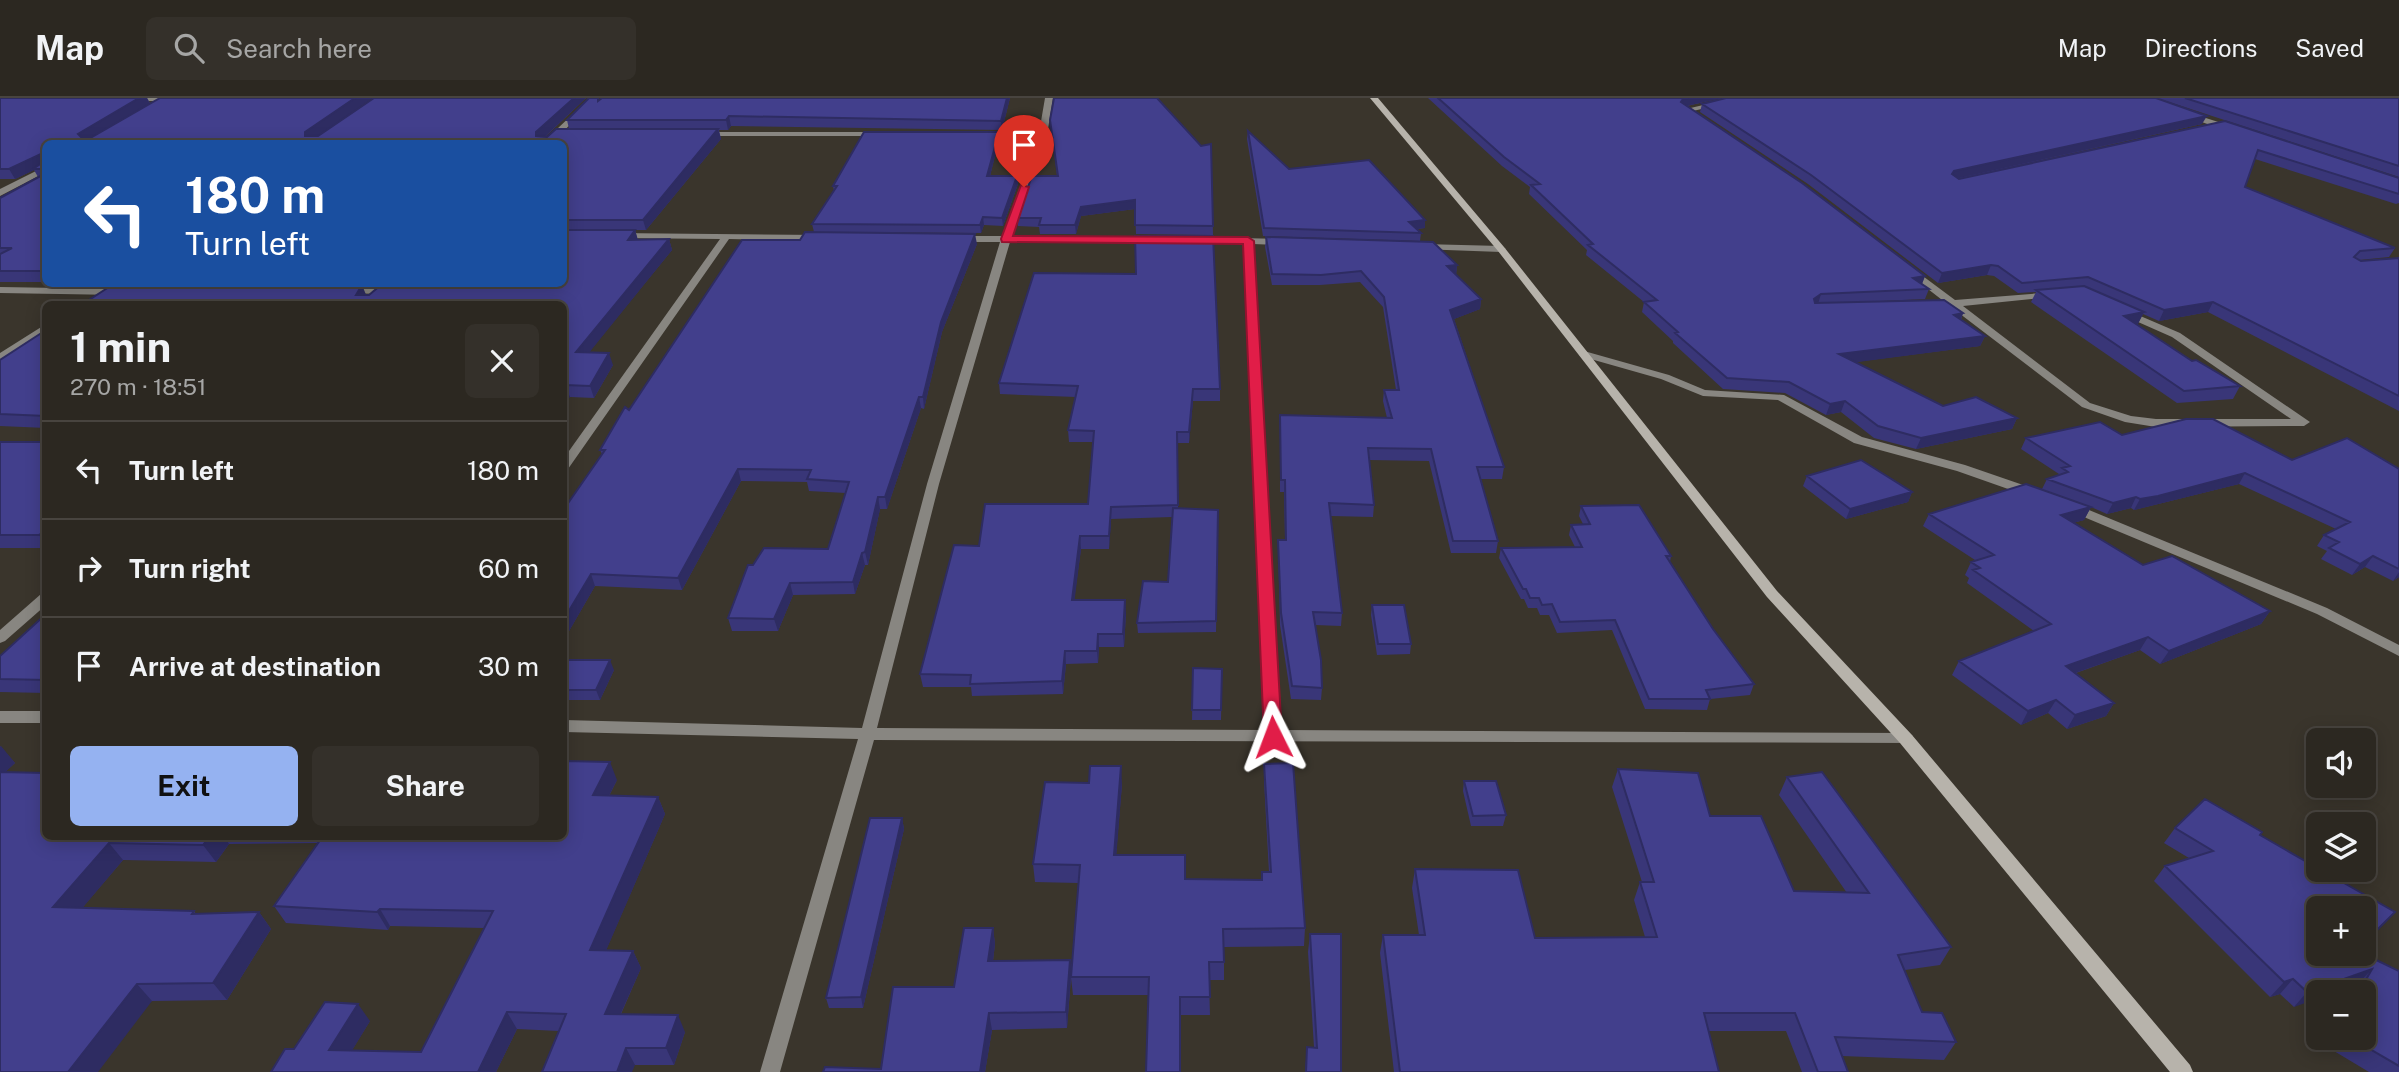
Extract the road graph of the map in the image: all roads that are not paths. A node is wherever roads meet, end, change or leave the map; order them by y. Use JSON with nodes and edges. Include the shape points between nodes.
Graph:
{"nodes":[{"id":1,"x":172,"y":98,"type":"edge"},
{"id":2,"x":594,"y":98,"type":"edge"},
{"id":3,"x":1049,"y":98,"type":"edge"},
{"id":4,"x":1374,"y":98,"type":"edge"},
{"id":5,"x":1744,"y":98,"type":"edge"},
{"id":6,"x":118,"y":99,"type":"edge"},
{"id":7,"x":2175,"y":110,"type":"edge"},
{"id":8,"x":148,"y":111,"type":"edge"},
{"id":9,"x":1707,"y":123,"type":"edge"},
{"id":10,"x":2221,"y":125,"type":"junction"},
{"id":11,"x":2194,"y":131,"type":"edge"},
{"id":12,"x":2242,"y":132,"type":"edge"},
{"id":13,"x":555,"y":134,"type":"junction"},
{"id":14,"x":568,"y":134,"type":"edge"},
{"id":15,"x":690,"y":134,"type":"edge"},
{"id":16,"x":893,"y":134,"type":"edge"},
{"id":17,"x":975,"y":135,"type":"edge"},
{"id":18,"x":1043,"y":135,"type":"junction"},
{"id":19,"x":549,"y":140,"type":"edge"},
{"id":20,"x":42,"y":170,"type":"edge"},
{"id":21,"x":0,"y":193,"type":"edge"},
{"id":22,"x":604,"y":235,"type":"edge"},
{"id":23,"x":726,"y":237,"type":"junction"},
{"id":24,"x":832,"y":238,"type":"edge"},
{"id":25,"x":939,"y":239,"type":"edge"},
{"id":26,"x":1006,"y":239,"type":"junction"},
{"id":27,"x":1168,"y":240,"type":"edge"},
{"id":28,"x":1181,"y":240,"type":"edge"},
{"id":29,"x":1248,"y":241,"type":"junction"},
{"id":30,"x":1289,"y":242,"type":"edge"},
{"id":31,"x":1410,"y":246,"type":"edge"},
{"id":32,"x":1501,"y":249,"type":"junction"},
{"id":33,"x":1897,"y":261,"type":"edge"},
{"id":34,"x":104,"y":287,"type":"edge"},
{"id":35,"x":388,"y":287,"type":"edge"},
{"id":36,"x":0,"y":290,"type":"edge"},
{"id":37,"x":383,"y":291,"type":"junction"},
{"id":38,"x":96,"y":292,"type":"junction"},
{"id":39,"x":137,"y":292,"type":"edge"},
{"id":40,"x":328,"y":292,"type":"edge"},
{"id":41,"x":2060,"y":294,"type":"edge"},
{"id":42,"x":82,"y":301,"type":"edge"},
{"id":43,"x":371,"y":301,"type":"edge"},
{"id":44,"x":1928,"y":304,"type":"edge"},
{"id":45,"x":1953,"y":304,"type":"junction"},
{"id":46,"x":2116,"y":308,"type":"edge"},
{"id":47,"x":42,"y":330,"type":"edge"},
{"id":48,"x":1584,"y":354,"type":"junction"},
{"id":49,"x":0,"y":358,"type":"edge"},
{"id":50,"x":567,"y":462,"type":"edge"},
{"id":51,"x":42,"y":601,"type":"edge"},
{"id":52,"x":0,"y":638,"type":"edge"},
{"id":53,"x":2399,"y":651,"type":"edge"},
{"id":54,"x":0,"y":717,"type":"edge"},
{"id":55,"x":42,"y":718,"type":"edge"},
{"id":56,"x":567,"y":726,"type":"edge"},
{"id":57,"x":868,"y":734,"type":"junction"},
{"id":58,"x":1273,"y":737,"type":"junction"},
{"id":59,"x":1906,"y":739,"type":"junction"},
{"id":60,"x":770,"y":1072,"type":"edge"},
{"id":61,"x":2183,"y":1072,"type":"edge"}],
"edges":[{"from":1,"to":6,"type":"street"},
{"from":1,"to":8,"type":"street"},
{"from":2,"to":13,"type":"street"},
{"from":3,"to":18,"type":"street"},
{"from":4,"to":32,"type":"street"},
{"from":5,"to":9,"type":"street","via":[[1686,110]]},
{"from":7,"to":10,"type":"street"},
{"from":10,"to":11,"type":"street"},
{"from":10,"to":12,"type":"street"},
{"from":13,"to":14,"type":"street"},
{"from":13,"to":19,"type":"street"},
{"from":15,"to":16,"type":"street"},
{"from":17,"to":18,"type":"street"},
{"from":18,"to":26,"type":"street"},
{"from":20,"to":21,"type":"street"},
{"from":22,"to":23,"type":"street"},
{"from":23,"to":24,"type":"street"},
{"from":23,"to":50,"type":"street"},
{"from":25,"to":26,"type":"street"},
{"from":26,"to":27,"type":"street"},
{"from":26,"to":57,"type":"street","via":[[933,484]]},
{"from":28,"to":29,"type":"street"},
{"from":29,"to":30,"type":"street"},
{"from":29,"to":58,"type":"street"},
{"from":31,"to":32,"type":"street"},
{"from":32,"to":48,"type":"street"},
{"from":33,"to":45,"type":"street"},
{"from":34,"to":38,"type":"street"},
{"from":35,"to":37,"type":"street"},
{"from":36,"to":38,"type":"street"},
{"from":37,"to":40,"type":"street"},
{"from":37,"to":43,"type":"street"},
{"from":38,"to":39,"type":"street"},
{"from":38,"to":42,"type":"street"},
{"from":41,"to":45,"type":"street"},
{"from":44,"to":45,"type":"street"},
{"from":45,"to":46,"type":"street","via":[[2086,405],[2156,423],[2304,422],[2176,335]]},
{"from":47,"to":49,"type":"street"},
{"from":48,"to":53,"type":"street","via":[[1703,393],[1780,397],[1858,440],[1961,468],[2057,502],[2322,611]]},
{"from":48,"to":59,"type":"street","via":[[1772,594]]},
{"from":51,"to":52,"type":"street"},
{"from":54,"to":55,"type":"street"},
{"from":56,"to":57,"type":"street"},
{"from":57,"to":58,"type":"street"},
{"from":57,"to":60,"type":"street"},
{"from":58,"to":59,"type":"street"},
{"from":59,"to":61,"type":"street"}]}
